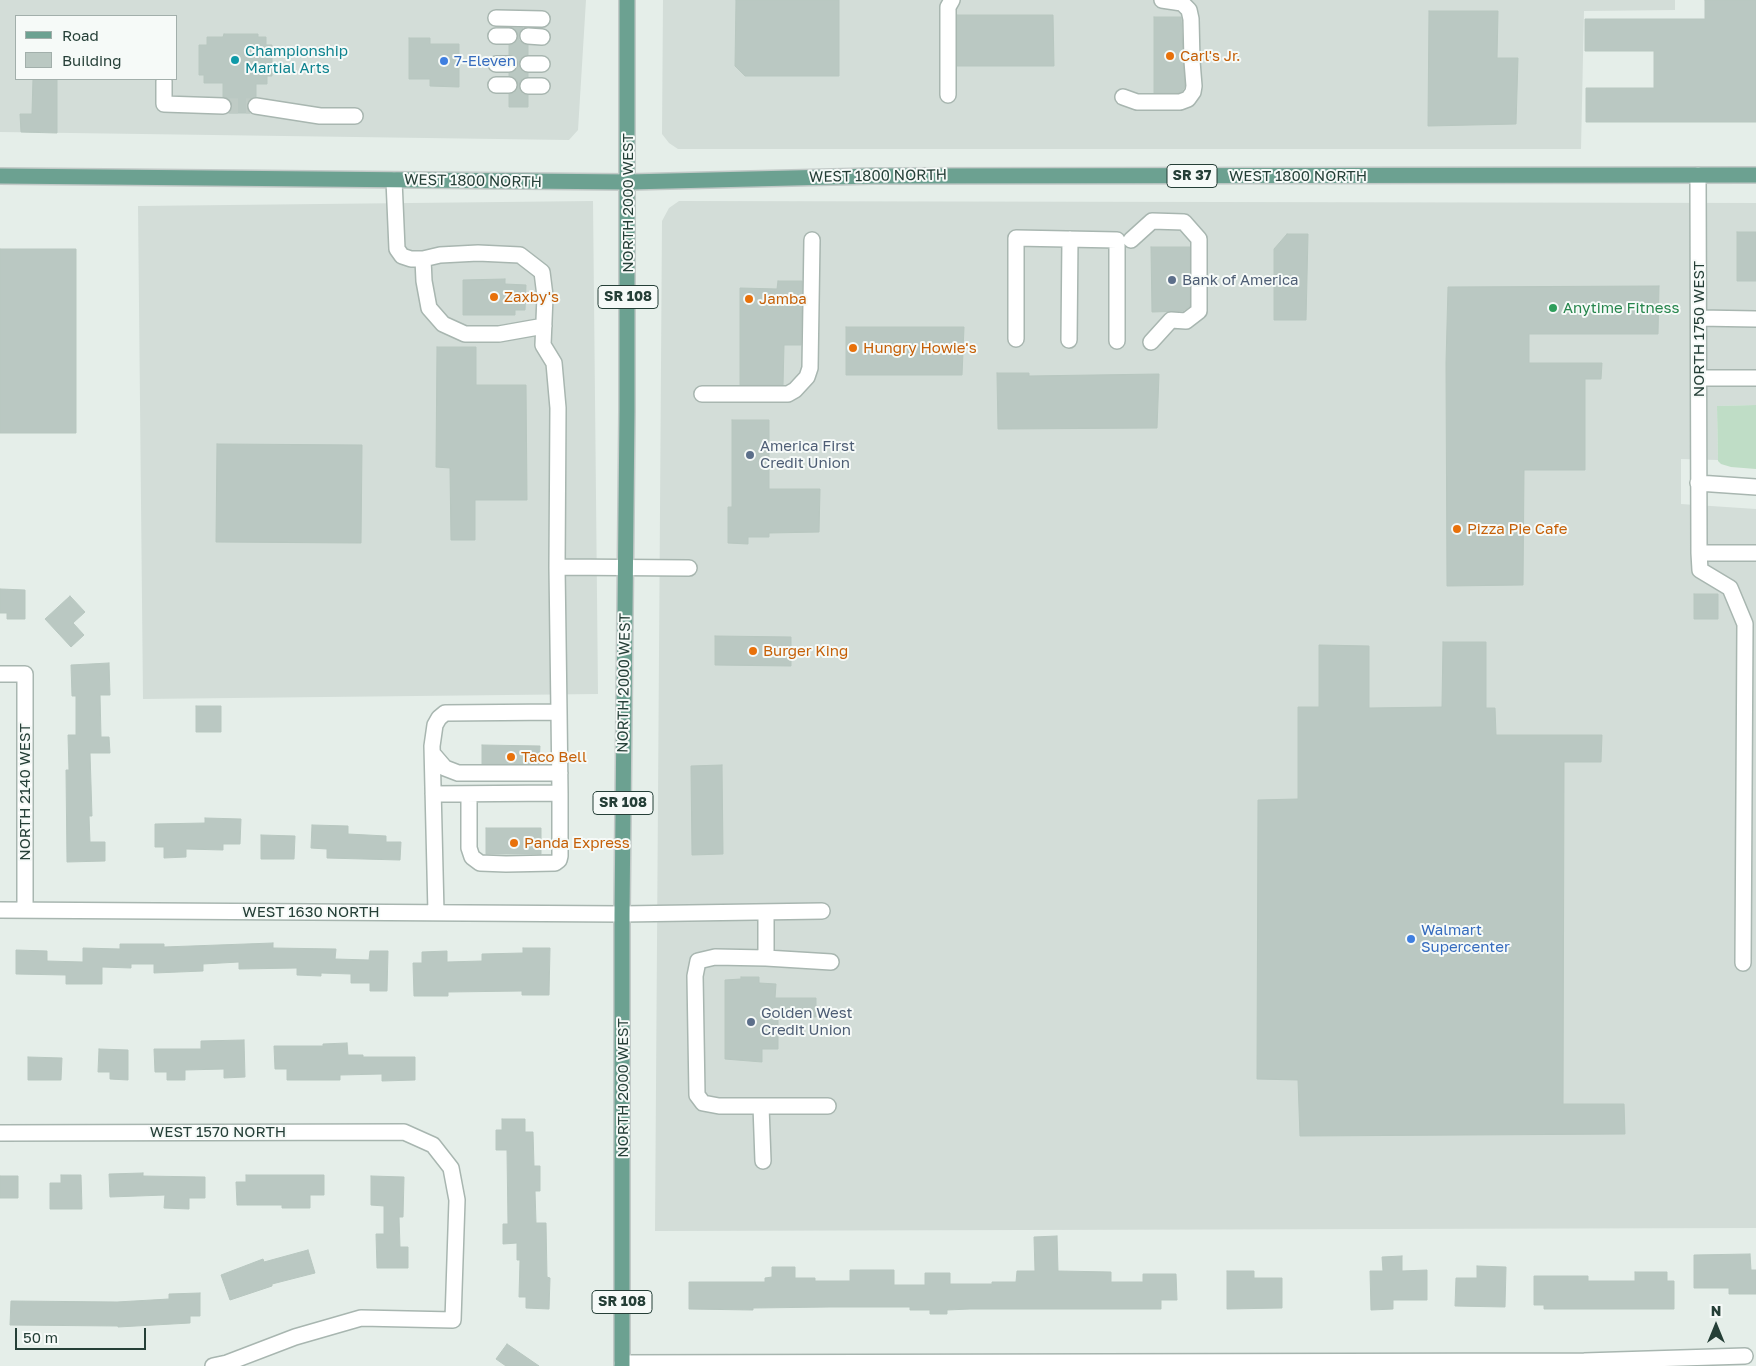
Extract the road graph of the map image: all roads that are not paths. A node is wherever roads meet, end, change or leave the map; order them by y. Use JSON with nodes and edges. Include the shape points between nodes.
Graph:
{"nodes":[{"id":1,"x":627,"y":0,"type":"edge"},
{"id":2,"x":952,"y":0,"type":"edge"},
{"id":3,"x":1162,"y":0,"type":"edge"},
{"id":4,"x":496,"y":18,"type":"dead end"},
{"id":5,"x":542,"y":19,"type":"dead end"},
{"id":6,"x":164,"y":81,"type":"dead end"},
{"id":7,"x":948,"y":95,"type":"dead end"},
{"id":8,"x":1123,"y":97,"type":"dead end"},
{"id":9,"x":223,"y":106,"type":"tunnel mouth"},
{"id":10,"x":256,"y":106,"type":"tunnel mouth"},
{"id":11,"x":355,"y":116,"type":"dead end"},
{"id":12,"x":1698,"y":175,"type":"junction"},
{"id":13,"x":1756,"y":175,"type":"edge"},
{"id":14,"x":0,"y":176,"type":"edge"},
{"id":15,"x":394,"y":180,"type":"junction"},
{"id":16,"x":628,"y":182,"type":"junction"},
{"id":17,"x":1070,"y":239,"type":"junction"},
{"id":18,"x":812,"y":240,"type":"dead end"},
{"id":19,"x":1131,"y":240,"type":"dead end"},
{"id":20,"x":423,"y":259,"type":"junction"},
{"id":21,"x":1699,"y":318,"type":"junction"},
{"id":22,"x":1756,"y":319,"type":"edge"},
{"id":23,"x":544,"y":326,"type":"junction"},
{"id":24,"x":1016,"y":339,"type":"dead end"},
{"id":25,"x":1069,"y":340,"type":"dead end"},
{"id":26,"x":1117,"y":341,"type":"dead end"},
{"id":27,"x":1151,"y":342,"type":"dead end"},
{"id":28,"x":1700,"y":378,"type":"junction"},
{"id":29,"x":1756,"y":378,"type":"edge"},
{"id":30,"x":702,"y":394,"type":"dead end"},
{"id":31,"x":1698,"y":484,"type":"junction"},
{"id":32,"x":1756,"y":487,"type":"edge"},
{"id":33,"x":1699,"y":553,"type":"junction"},
{"id":34,"x":1756,"y":553,"type":"edge"},
{"id":35,"x":557,"y":567,"type":"junction"},
{"id":36,"x":626,"y":568,"type":"junction"},
{"id":37,"x":689,"y":568,"type":"dead end"},
{"id":38,"x":0,"y":674,"type":"edge"},
{"id":39,"x":559,"y":712,"type":"junction"},
{"id":40,"x":433,"y":754,"type":"junction"},
{"id":41,"x":560,"y":773,"type":"junction"},
{"id":42,"x":560,"y":793,"type":"junction"},
{"id":43,"x":434,"y":794,"type":"junction"},
{"id":44,"x":469,"y":794,"type":"junction"},
{"id":45,"x":0,"y":910,"type":"edge"},
{"id":46,"x":25,"y":910,"type":"junction"},
{"id":47,"x":822,"y":911,"type":"dead end"},
{"id":48,"x":766,"y":912,"type":"junction"},
{"id":49,"x":436,"y":913,"type":"junction"},
{"id":50,"x":622,"y":914,"type":"junction"},
{"id":51,"x":766,"y":958,"type":"junction"},
{"id":52,"x":831,"y":962,"type":"dead end"},
{"id":53,"x":1743,"y":963,"type":"dead end"},
{"id":54,"x":762,"y":1106,"type":"junction"},
{"id":55,"x":828,"y":1106,"type":"dead end"},
{"id":56,"x":0,"y":1133,"type":"edge"},
{"id":57,"x":764,"y":1161,"type":"dead end"},
{"id":58,"x":1746,"y":1356,"type":"dead end"},
{"id":59,"x":1584,"y":1363,"type":"edge"},
{"id":60,"x":622,"y":1364,"type":"edge"},
{"id":61,"x":800,"y":1364,"type":"edge"},
{"id":62,"x":1057,"y":1364,"type":"edge"},
{"id":63,"x":1328,"y":1364,"type":"edge"},
{"id":64,"x":223,"y":1365,"type":"edge"}],
"edges":[{"from":1,"to":16,"type":"main road","name":"NORTH 2000 WEST","number":"SR 108"},
{"from":2,"to":7,"type":"street","via":[[948,7]]},
{"from":3,"to":8,"type":"street","via":[[1182,3],[1189,10],[1193,92],[1180,102],[1137,102]]},
{"from":4,"to":5,"type":"street"},
{"from":6,"to":9,"type":"street","via":[[164,104]]},
{"from":10,"to":11,"type":"street","via":[[320,116]]},
{"from":12,"to":13,"type":"main road","name":"WEST 1800 NORTH","number":"SR 37"},
{"from":12,"to":16,"type":"main road","name":"WEST 1800 NORTH","number":"SR 37","via":[[873,176]]},
{"from":12,"to":21,"type":"street","name":"NORTH 1750 WEST"},
{"from":14,"to":15,"type":"main road","name":"WEST 1800 NORTH","number":"SR 37"},
{"from":15,"to":16,"type":"main road","name":"WEST 1800 NORTH","number":"SR 37"},
{"from":15,"to":20,"type":"street","via":[[397,249],[402,256]]},
{"from":16,"to":36,"type":"main road","name":"NORTH 2000 WEST","number":"SR 108"},
{"from":17,"to":24,"type":"street","via":[[1016,238]]},
{"from":17,"to":25,"type":"street"},
{"from":17,"to":26,"type":"street","via":[[1117,240]]},
{"from":18,"to":30,"type":"street","via":[[810,368],[807,376],[788,394]]},
{"from":19,"to":27,"type":"street","via":[[1152,221],[1184,222],[1198,239],[1199,311],[1186,321],[1171,320]]},
{"from":20,"to":23,"type":"street","via":[[429,308],[443,324],[465,334],[499,334]]},
{"from":20,"to":23,"type":"street","via":[[469,253],[520,255],[542,272]]},
{"from":21,"to":22,"type":"street"},
{"from":21,"to":28,"type":"street","name":"NORTH 1750 WEST"},
{"from":23,"to":35,"type":"street","via":[[543,345],[554,363],[558,408]]},
{"from":28,"to":29,"type":"street"},
{"from":28,"to":31,"type":"street","name":"NORTH 1750 WEST"},
{"from":31,"to":32,"type":"street"},
{"from":31,"to":33,"type":"street","name":"NORTH 1750 WEST"},
{"from":33,"to":34,"type":"street"},
{"from":33,"to":53,"type":"street","name":"NORTH 1750 WEST","via":[[1700,570],[1730,588],[1745,624]]},
{"from":35,"to":36,"type":"street"},
{"from":35,"to":39,"type":"street"},
{"from":36,"to":37,"type":"street"},
{"from":36,"to":50,"type":"main road","name":"NORTH 2000 WEST","number":"SR 108"},
{"from":38,"to":46,"type":"street","name":"NORTH 2140 WEST","via":[[24,674]]},
{"from":39,"to":40,"type":"street","via":[[445,713],[435,725]]},
{"from":39,"to":41,"type":"street"},
{"from":40,"to":41,"type":"street","via":[[445,768],[458,773]]},
{"from":40,"to":43,"type":"street"},
{"from":41,"to":42,"type":"street"},
{"from":42,"to":44,"type":"street"},
{"from":42,"to":44,"type":"street","via":[[559,860],[555,863],[506,864],[480,863],[472,857],[469,848]]},
{"from":43,"to":44,"type":"street"},
{"from":43,"to":49,"type":"street"},
{"from":45,"to":46,"type":"street","name":"WEST 1630 NORTH"},
{"from":46,"to":49,"type":"street","name":"WEST 1630 NORTH"},
{"from":47,"to":48,"type":"street","name":"WEST 1630 NORTH"},
{"from":48,"to":50,"type":"street","name":"WEST 1630 NORTH"},
{"from":48,"to":51,"type":"street"},
{"from":49,"to":50,"type":"street","name":"WEST 1630 NORTH"},
{"from":50,"to":60,"type":"main road","name":"NORTH 2000 WEST","number":"SR 108"},
{"from":51,"to":52,"type":"street"},
{"from":51,"to":54,"type":"street","via":[[704,958],[698,961],[695,976],[697,1095],[703,1103],[719,1106]]},
{"from":54,"to":55,"type":"street"},
{"from":54,"to":57,"type":"street"},
{"from":56,"to":64,"type":"street","name":"WEST 1570 NORTH","via":[[404,1132],[433,1145],[452,1168],[457,1200],[453,1320],[361,1318],[295,1337]]},
{"from":58,"to":59,"type":"street"},
{"from":59,"to":63,"type":"street"},
{"from":60,"to":61,"type":"street"},
{"from":61,"to":62,"type":"street"},
{"from":62,"to":63,"type":"street"}]}
